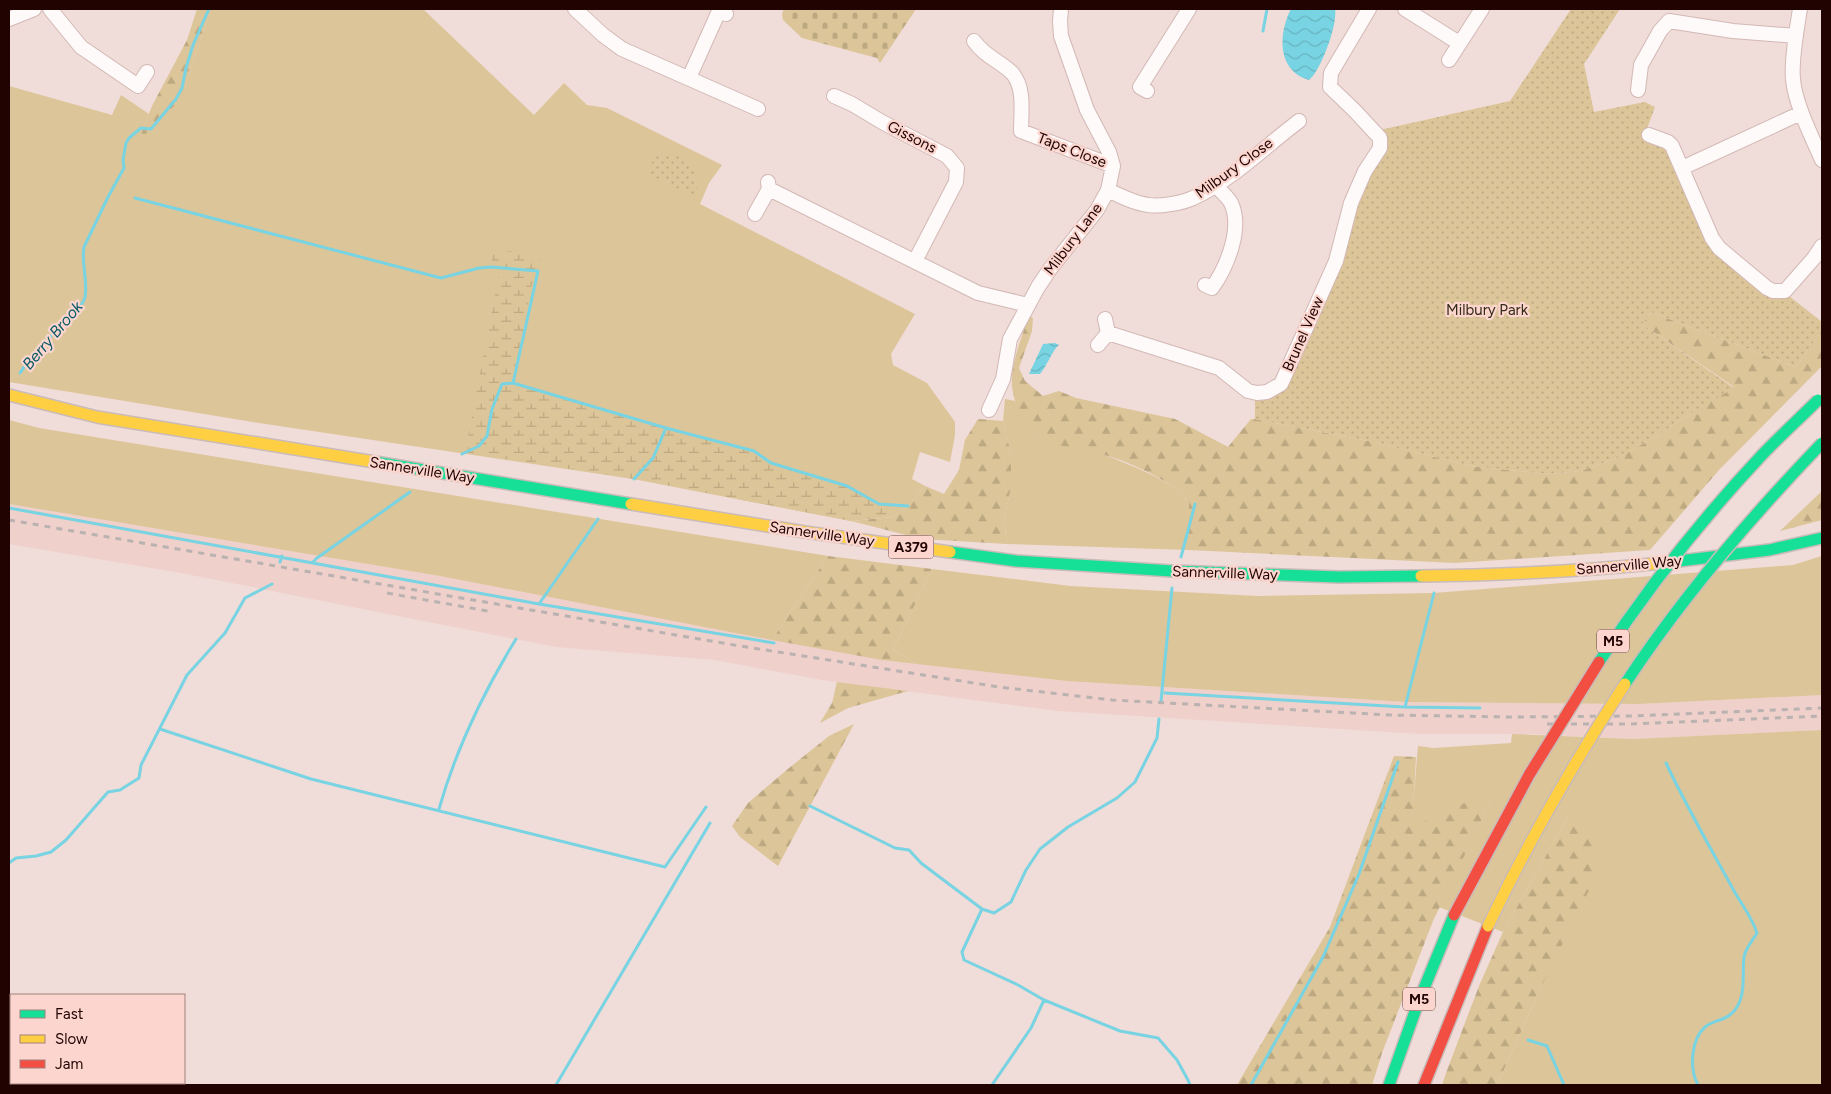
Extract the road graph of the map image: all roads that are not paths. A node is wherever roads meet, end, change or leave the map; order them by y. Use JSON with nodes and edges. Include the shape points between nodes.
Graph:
{"nodes":[{"id":1,"x":34,"y":9,"type":"edge"},
{"id":2,"x":50,"y":9,"type":"edge"},
{"id":3,"x":575,"y":9,"type":"edge"},
{"id":4,"x":1061,"y":9,"type":"edge"},
{"id":5,"x":1189,"y":9,"type":"edge"},
{"id":6,"x":1369,"y":9,"type":"edge"},
{"id":7,"x":1405,"y":9,"type":"edge"},
{"id":8,"x":1482,"y":9,"type":"edge"},
{"id":9,"x":1800,"y":9,"type":"edge"},
{"id":10,"x":720,"y":11,"type":"edge"},
{"id":11,"x":9,"y":20,"type":"edge"},
{"id":12,"x":1796,"y":36,"type":"junction"},
{"id":13,"x":974,"y":41,"type":"dead end"},
{"id":14,"x":1460,"y":43,"type":"junction"},
{"id":15,"x":1449,"y":60,"type":"dead end"},
{"id":16,"x":147,"y":72,"type":"dead end"},
{"id":17,"x":689,"y":78,"type":"junction"},
{"id":18,"x":1140,"y":87,"type":"dead end"},
{"id":19,"x":1638,"y":90,"type":"dead end"},
{"id":20,"x":834,"y":96,"type":"dead end"},
{"id":21,"x":758,"y":109,"type":"dead end"},
{"id":22,"x":1801,"y":113,"type":"junction"},
{"id":23,"x":1299,"y":121,"type":"dead end"},
{"id":24,"x":1649,"y":135,"type":"dead end"},
{"id":25,"x":1822,"y":160,"type":"edge"},
{"id":26,"x":1113,"y":166,"type":"junction"},
{"id":27,"x":1682,"y":168,"type":"junction"},
{"id":28,"x":1216,"y":185,"type":"junction"},
{"id":29,"x":1108,"y":190,"type":"junction"},
{"id":30,"x":755,"y":214,"type":"dead end"},
{"id":31,"x":1822,"y":246,"type":"edge"},
{"id":32,"x":915,"y":261,"type":"junction"},
{"id":33,"x":1213,"y":289,"type":"dead end"},
{"id":34,"x":1028,"y":305,"type":"junction"},
{"id":35,"x":1105,"y":319,"type":"dead end"},
{"id":36,"x":1108,"y":333,"type":"junction"},
{"id":37,"x":1098,"y":345,"type":"dead end"},
{"id":38,"x":9,"y":395,"type":"edge"},
{"id":39,"x":1820,"y":398,"type":"edge"},
{"id":40,"x":989,"y":410,"type":"dead end"},
{"id":41,"x":1822,"y":443,"type":"edge"},
{"id":42,"x":1822,"y":538,"type":"edge"},
{"id":43,"x":1389,"y":1085,"type":"edge"},
{"id":44,"x":1424,"y":1085,"type":"edge"}],
"edges":[{"from":1,"to":11,"type":"street"},
{"from":2,"to":16,"type":"street","via":[[81,47],[131,82],[138,86]]},
{"from":3,"to":17,"type":"street","via":[[622,49]]},
{"from":4,"to":26,"type":"street","via":[[1061,36],[1087,110]]},
{"from":5,"to":18,"type":"street"},
{"from":6,"to":36,"type":"street","name":"Brunel View","via":[[1331,74],[1330,87],[1380,138],[1380,148],[1365,171],[1351,203],[1336,261],[1281,384],[1267,392],[1248,391],[1219,368]]},
{"from":7,"to":14,"type":"street"},
{"from":8,"to":14,"type":"street"},
{"from":9,"to":12,"type":"street"},
{"from":10,"to":17,"type":"street"},
{"from":12,"to":19,"type":"street","via":[[1669,21],[1641,65]]},
{"from":12,"to":22,"type":"street","via":[[1792,79]]},
{"from":13,"to":26,"type":"street","name":"Taps Close","via":[[980,50],[1012,74],[1020,88],[1021,131]]},
{"from":14,"to":15,"type":"street"},
{"from":17,"to":21,"type":"street"},
{"from":20,"to":32,"type":"street","name":"Gissons","via":[[850,108],[947,156],[957,168],[956,182]]},
{"from":22,"to":25,"type":"street"},
{"from":22,"to":27,"type":"street"},
{"from":23,"to":28,"type":"street","name":"Milbury Close"},
{"from":24,"to":27,"type":"street","via":[[1668,142]]},
{"from":26,"to":29,"type":"street","name":"Milbury Lane"},
{"from":27,"to":31,"type":"street","via":[[1719,248],[1767,288],[1785,290]]},
{"from":28,"to":29,"type":"street","name":"Milbury Close","via":[[1192,199],[1170,204],[1148,205]]},
{"from":28,"to":33,"type":"street","via":[[1231,203],[1236,232]]},
{"from":29,"to":34,"type":"street","name":"Milbury Lane"},
{"from":30,"to":32,"type":"street","via":[[769,186]]},
{"from":32,"to":34,"type":"street","via":[[978,293]]},
{"from":34,"to":40,"type":"street","name":"Milbury Lane","via":[[1010,339],[1003,379]]},
{"from":35,"to":36,"type":"street"},
{"from":36,"to":37,"type":"street"},
{"from":38,"to":42,"type":"main road","name":"Sannerville Way","number":"A379","via":[[107,418],[795,530],[1016,561],[1339,577],[1490,574],[1614,568],[1693,560],[1769,550]]},
{"from":39,"to":43,"type":"main road","number":"M5","bridge":true,"via":[[1720,501],[1675,556],[1587,680],[1496,833],[1454,915]]},
{"from":41,"to":44,"type":"main road","number":"M5","bridge":true,"via":[[1771,495],[1686,598],[1583,750],[1535,832],[1488,926]]}]}
